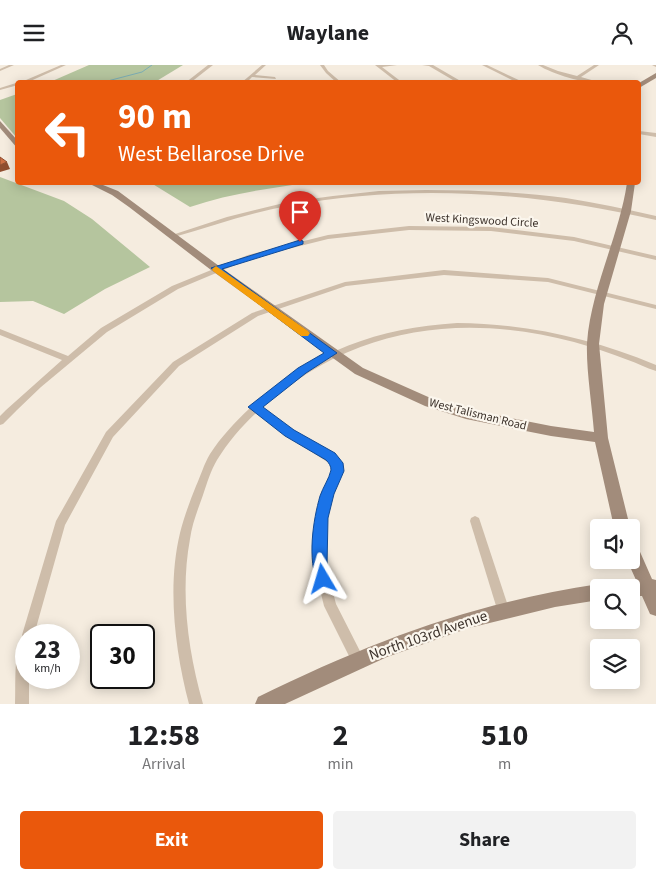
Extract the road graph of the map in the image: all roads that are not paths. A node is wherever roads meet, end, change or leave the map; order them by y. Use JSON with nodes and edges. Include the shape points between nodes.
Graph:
{"nodes":[{"id":1,"x":12,"y":65,"type":"edge"},
{"id":2,"x":64,"y":65,"type":"edge"},
{"id":3,"x":211,"y":65,"type":"edge"},
{"id":4,"x":264,"y":65,"type":"edge"},
{"id":5,"x":322,"y":65,"type":"edge"},
{"id":6,"x":378,"y":65,"type":"edge"},
{"id":7,"x":395,"y":65,"type":"edge"},
{"id":8,"x":424,"y":65,"type":"edge"},
{"id":9,"x":484,"y":65,"type":"edge"},
{"id":10,"x":540,"y":65,"type":"edge"},
{"id":11,"x":597,"y":65,"type":"edge"},
{"id":12,"x":0,"y":69,"type":"edge"},
{"id":13,"x":656,"y":75,"type":"edge"},
{"id":14,"x":252,"y":76,"type":"junction"},
{"id":15,"x":275,"y":78,"type":"dead end"},
{"id":16,"x":577,"y":78,"type":"junction"},
{"id":17,"x":26,"y":80,"type":"edge"},
{"id":18,"x":191,"y":80,"type":"edge"},
{"id":19,"x":247,"y":80,"type":"edge"},
{"id":20,"x":336,"y":80,"type":"edge"},
{"id":21,"x":397,"y":80,"type":"edge"},
{"id":22,"x":457,"y":80,"type":"edge"},
{"id":23,"x":516,"y":80,"type":"edge"},
{"id":24,"x":586,"y":80,"type":"edge"},
{"id":25,"x":15,"y":84,"type":"edge"},
{"id":26,"x":641,"y":85,"type":"edge"},
{"id":27,"x":0,"y":89,"type":"edge"},
{"id":28,"x":0,"y":123,"type":"edge"},
{"id":29,"x":641,"y":133,"type":"edge"},
{"id":30,"x":656,"y":135,"type":"edge"},
{"id":31,"x":15,"y":143,"type":"edge"},
{"id":32,"x":97,"y":185,"type":"edge"},
{"id":33,"x":631,"y":185,"type":"edge"},
{"id":34,"x":627,"y":211,"type":"junction"},
{"id":35,"x":656,"y":219,"type":"edge"},
{"id":36,"x":172,"y":236,"type":"junction"},
{"id":37,"x":616,"y":247,"type":"junction"},
{"id":38,"x":656,"y":258,"type":"edge"},
{"id":39,"x":215,"y":268,"type":"junction"},
{"id":40,"x":602,"y":290,"type":"junction"},
{"id":41,"x":656,"y":307,"type":"edge"},
{"id":42,"x":270,"y":308,"type":"junction"},
{"id":43,"x":0,"y":332,"type":"edge"},
{"id":44,"x":593,"y":344,"type":"junction"},
{"id":45,"x":332,"y":353,"type":"junction"},
{"id":46,"x":65,"y":358,"type":"junction"},
{"id":47,"x":656,"y":368,"type":"edge"},
{"id":48,"x":254,"y":407,"type":"junction"},
{"id":49,"x":0,"y":422,"type":"edge"},
{"id":50,"x":601,"y":438,"type":"junction"},
{"id":51,"x":620,"y":519,"type":"edge"},
{"id":52,"x":475,"y":521,"type":"dead end"},
{"id":53,"x":638,"y":569,"type":"edge"},
{"id":54,"x":645,"y":587,"type":"edge"},
{"id":55,"x":590,"y":593,"type":"edge"},
{"id":56,"x":656,"y":608,"type":"edge"},
{"id":57,"x":503,"y":609,"type":"junction"},
{"id":58,"x":30,"y":624,"type":"edge"},
{"id":59,"x":358,"y":659,"type":"junction"},
{"id":60,"x":22,"y":689,"type":"edge"},
{"id":61,"x":22,"y":704,"type":"edge"},
{"id":62,"x":196,"y":704,"type":"edge"},
{"id":63,"x":265,"y":704,"type":"edge"}],
"edges":[{"from":1,"to":12,"type":"street"},
{"from":2,"to":17,"type":"street"},
{"from":3,"to":18,"type":"street"},
{"from":4,"to":14,"type":"street"},
{"from":5,"to":20,"type":"street"},
{"from":6,"to":7,"type":"street"},
{"from":6,"to":21,"type":"street"},
{"from":8,"to":22,"type":"street","via":[[430,65]]},
{"from":9,"to":23,"type":"street"},
{"from":10,"to":16,"type":"street"},
{"from":11,"to":16,"type":"street"},
{"from":13,"to":26,"type":"street"},
{"from":14,"to":15,"type":"street"},
{"from":14,"to":19,"type":"street"},
{"from":16,"to":24,"type":"street"},
{"from":25,"to":27,"type":"street"},
{"from":28,"to":31,"type":"street"},
{"from":29,"to":30,"type":"street"},
{"from":32,"to":36,"type":"street","name":"West Talisman Road","via":[[115,193]]},
{"from":33,"to":34,"type":"street"},
{"from":34,"to":35,"type":"street"},
{"from":34,"to":36,"type":"street","via":[[524,196],[470,192],[377,193],[288,204]]},
{"from":34,"to":37,"type":"street"},
{"from":36,"to":39,"type":"street","name":"West Talisman Road"},
{"from":37,"to":38,"type":"street","name":"West Kingswood Circle"},
{"from":37,"to":39,"type":"street","name":"West Kingswood Circle","via":[[493,229],[388,229],[300,242]]},
{"from":37,"to":40,"type":"street"},
{"from":39,"to":42,"type":"street","name":"West Talisman Road"},
{"from":39,"to":46,"type":"street","name":"West Kingswood Circle","via":[[138,306]]},
{"from":40,"to":41,"type":"street"},
{"from":40,"to":42,"type":"street","via":[[518,275],[432,272],[383,276],[335,285]]},
{"from":40,"to":44,"type":"street"},
{"from":42,"to":45,"type":"street","name":"West Talisman Road"},
{"from":42,"to":58,"type":"street","via":[[204,344],[179,362],[114,428],[76,487],[59,523],[46,559]]},
{"from":43,"to":46,"type":"street"},
{"from":44,"to":45,"type":"street","via":[[521,330],[454,325],[426,327]]},
{"from":44,"to":47,"type":"street"},
{"from":44,"to":50,"type":"street"},
{"from":45,"to":48,"type":"street"},
{"from":45,"to":50,"type":"street","name":"West Talisman Road","via":[[359,371],[430,403],[551,431]]},
{"from":46,"to":49,"type":"street","name":"West Kingswood Circle"},
{"from":48,"to":59,"type":"street","via":[[336,463],[337,471],[321,518],[320,565],[330,606]]},
{"from":48,"to":62,"type":"street","via":[[214,455],[190,515],[183,546],[181,624]]},
{"from":50,"to":51,"type":"street"},
{"from":52,"to":57,"type":"street"},
{"from":53,"to":54,"type":"street"},
{"from":54,"to":56,"type":"street"},
{"from":55,"to":57,"type":"street","name":"North 103rd Avenue","via":[[538,600]]},
{"from":57,"to":59,"type":"street","name":"North 103rd Avenue","via":[[408,639]]},
{"from":59,"to":63,"type":"street","name":"North 103rd Avenue"},
{"from":60,"to":61,"type":"street"}]}
